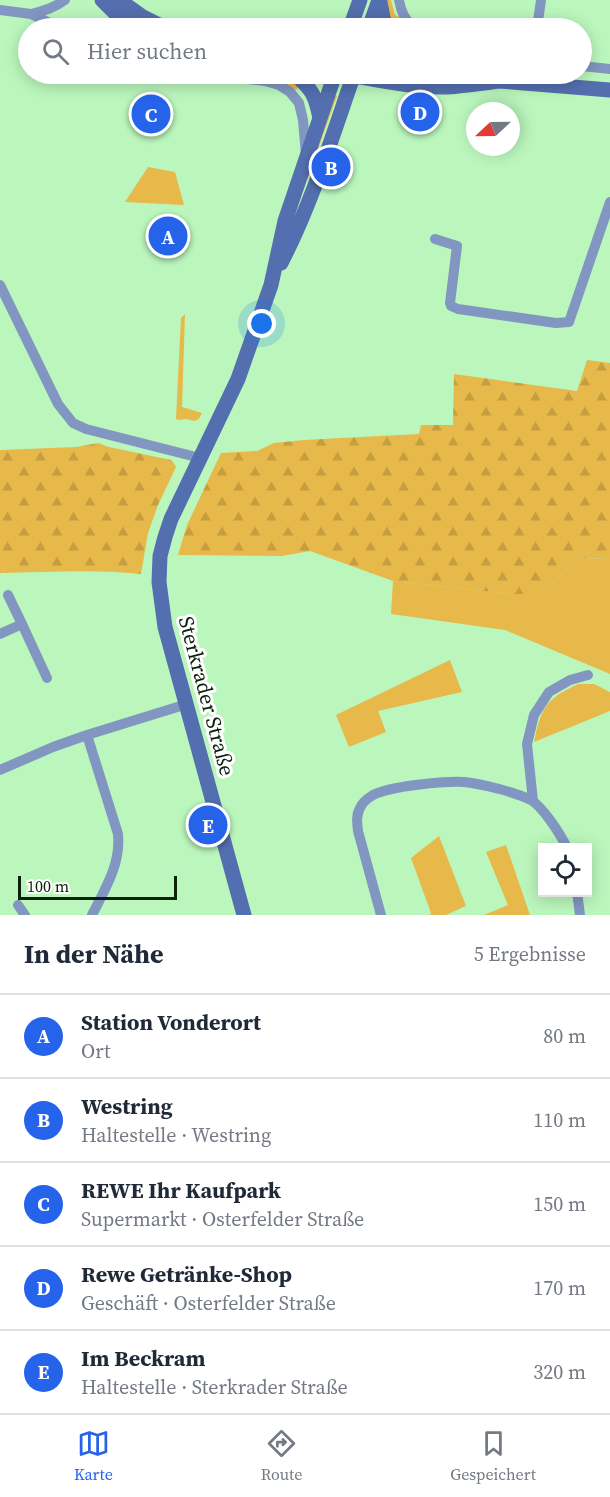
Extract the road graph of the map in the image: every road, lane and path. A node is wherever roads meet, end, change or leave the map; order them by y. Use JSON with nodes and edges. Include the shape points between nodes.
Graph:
{"nodes":[{"id":1,"x":65,"y":0,"type":"edge"},
{"id":2,"x":102,"y":0,"type":"edge"},
{"id":3,"x":119,"y":0,"type":"edge"},
{"id":4,"x":360,"y":0,"type":"edge"},
{"id":5,"x":379,"y":0,"type":"edge"},
{"id":6,"x":399,"y":0,"type":"edge"},
{"id":7,"x":541,"y":0,"type":"edge"},
{"id":8,"x":0,"y":10,"type":"edge"},
{"id":9,"x":31,"y":14,"type":"junction"},
{"id":10,"x":39,"y":18,"type":"edge"},
{"id":11,"x":124,"y":18,"type":"edge"},
{"id":12,"x":145,"y":18,"type":"edge"},
{"id":13,"x":354,"y":18,"type":"edge"},
{"id":14,"x":373,"y":18,"type":"edge"},
{"id":15,"x":383,"y":18,"type":"edge"},
{"id":16,"x":404,"y":18,"type":"edge"},
{"id":17,"x":538,"y":18,"type":"edge"},
{"id":18,"x":592,"y":67,"type":"edge"},
{"id":19,"x":610,"y":69,"type":"edge"},
{"id":20,"x":276,"y":84,"type":"edge"},
{"id":21,"x":306,"y":84,"type":"edge"},
{"id":22,"x":332,"y":84,"type":"edge"},
{"id":23,"x":348,"y":84,"type":"edge"},
{"id":24,"x":400,"y":84,"type":"edge"},
{"id":25,"x":470,"y":84,"type":"edge"},
{"id":26,"x":537,"y":84,"type":"edge"},
{"id":27,"x":610,"y":90,"type":"edge"},
{"id":28,"x":320,"y":118,"type":"junction"},
{"id":29,"x":306,"y":157,"type":"junction"},
{"id":30,"x":610,"y":202,"type":"edge"},
{"id":31,"x":435,"y":239,"type":"dead end"},
{"id":32,"x":0,"y":285,"type":"edge"},
{"id":33,"x":270,"y":285,"type":"junction"},
{"id":34,"x":197,"y":463,"type":"junction"},
{"id":35,"x":8,"y":595,"type":"dead end"},
{"id":36,"x":22,"y":624,"type":"junction"},
{"id":37,"x":0,"y":634,"type":"edge"},
{"id":38,"x":588,"y":675,"type":"dead end"},
{"id":39,"x":47,"y":678,"type":"dead end"},
{"id":40,"x":187,"y":704,"type":"junction"},
{"id":41,"x":87,"y":735,"type":"junction"},
{"id":42,"x":0,"y":770,"type":"edge"},
{"id":43,"x":533,"y":801,"type":"junction"},
{"id":44,"x":564,"y":843,"type":"edge"},
{"id":45,"x":578,"y":897,"type":"edge"},
{"id":46,"x":18,"y":905,"type":"dead end"},
{"id":47,"x":25,"y":915,"type":"edge"},
{"id":48,"x":92,"y":915,"type":"edge"},
{"id":49,"x":244,"y":915,"type":"edge"},
{"id":50,"x":381,"y":915,"type":"edge"},
{"id":51,"x":580,"y":915,"type":"edge"}],
"edges":[{"from":1,"to":9,"type":"street"},
{"from":2,"to":11,"type":"main road"},
{"from":3,"to":12,"type":"main road"},
{"from":4,"to":13,"type":"main road"},
{"from":5,"to":14,"type":"main road"},
{"from":5,"to":15,"type":"main road"},
{"from":6,"to":16,"type":"street"},
{"from":7,"to":17,"type":"street"},
{"from":8,"to":9,"type":"street"},
{"from":9,"to":10,"type":"street"},
{"from":18,"to":19,"type":"street"},
{"from":20,"to":29,"type":"street","via":[[290,92],[299,104]]},
{"from":21,"to":28,"type":"main road"},
{"from":22,"to":28,"type":"main road"},
{"from":23,"to":33,"type":"main road","via":[[294,240]]},
{"from":24,"to":25,"type":"main road"},
{"from":26,"to":27,"type":"main road"},
{"from":28,"to":29,"type":"main road"},
{"from":29,"to":33,"type":"main road"},
{"from":30,"to":31,"type":"street","via":[[569,322],[451,306],[457,246]]},
{"from":32,"to":34,"type":"street","via":[[58,404],[73,423]]},
{"from":33,"to":34,"type":"main road","name":"Sterkrader Straße","via":[[238,378]]},
{"from":34,"to":40,"type":"main road","name":"Sterkrader Straße","via":[[171,519],[160,556],[159,588],[165,627]]},
{"from":35,"to":36,"type":"street"},
{"from":36,"to":37,"type":"street"},
{"from":36,"to":39,"type":"street"},
{"from":38,"to":43,"type":"street","via":[[549,692],[534,715],[527,744]]},
{"from":40,"to":41,"type":"street"},
{"from":40,"to":49,"type":"main road","name":"Sterkrader Straße"},
{"from":41,"to":42,"type":"street"},
{"from":41,"to":48,"type":"street","via":[[119,847],[113,873]]},
{"from":43,"to":44,"type":"street"},
{"from":43,"to":50,"type":"street","via":[[464,782],[399,788],[365,801],[357,819],[358,831]]},
{"from":45,"to":51,"type":"street"},
{"from":46,"to":47,"type":"street"}]}
